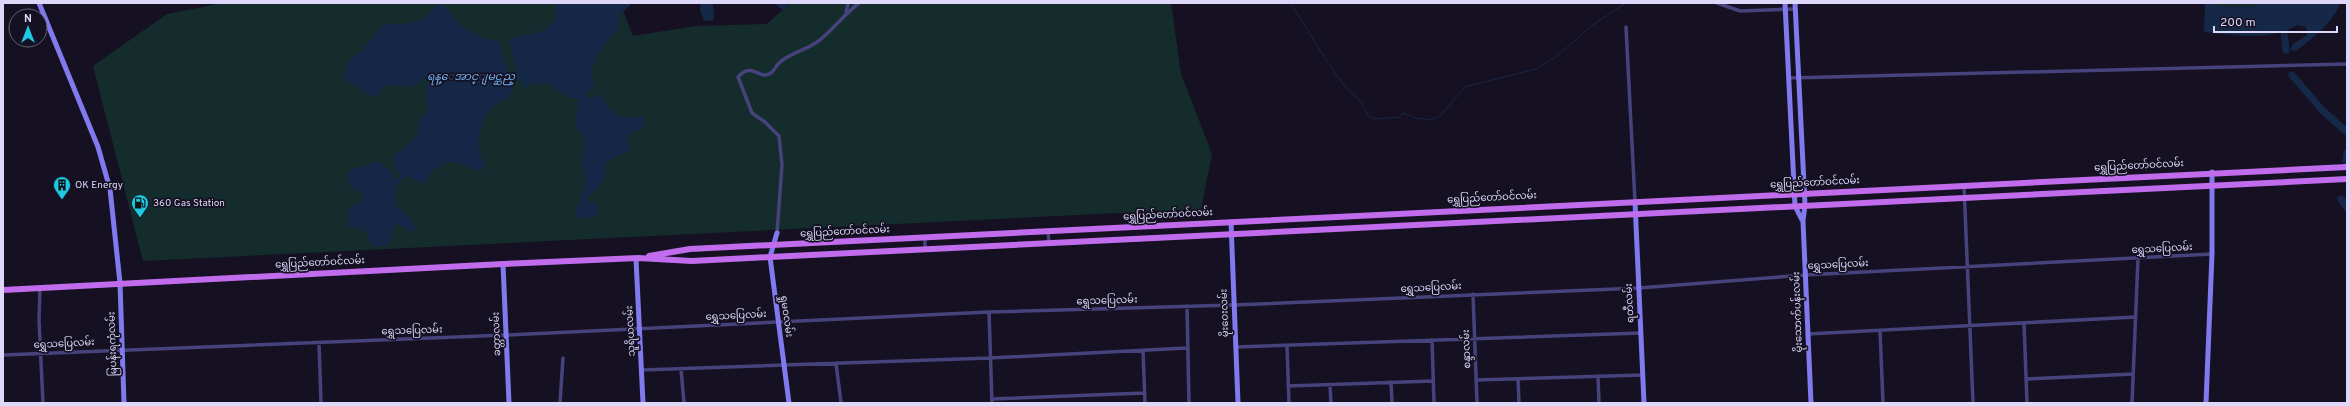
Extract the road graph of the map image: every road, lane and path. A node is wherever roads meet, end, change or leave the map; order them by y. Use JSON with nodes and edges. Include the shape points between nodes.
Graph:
{"nodes":[{"id":1,"x":39,"y":3,"type":"edge"},
{"id":2,"x":848,"y":3,"type":"edge"},
{"id":3,"x":859,"y":3,"type":"edge"},
{"id":4,"x":1717,"y":3,"type":"edge"},
{"id":5,"x":1785,"y":3,"type":"edge"},
{"id":6,"x":1795,"y":6,"type":"edge"},
{"id":7,"x":1785,"y":9,"type":"junction"},
{"id":8,"x":846,"y":13,"type":"junction"},
{"id":9,"x":1626,"y":26,"type":"dead end"},
{"id":10,"x":2347,"y":64,"type":"edge"},
{"id":11,"x":1789,"y":78,"type":"junction"},
{"id":12,"x":1798,"y":79,"type":"junction"},
{"id":13,"x":2347,"y":167,"type":"edge"},
{"id":14,"x":2212,"y":172,"type":"junction"},
{"id":15,"x":2347,"y":179,"type":"edge"},
{"id":16,"x":2213,"y":184,"type":"junction"},
{"id":17,"x":1964,"y":185,"type":"junction"},
{"id":18,"x":1795,"y":194,"type":"junction"},
{"id":19,"x":1804,"y":194,"type":"junction"},
{"id":20,"x":1964,"y":197,"type":"junction"},
{"id":21,"x":1634,"y":202,"type":"junction"},
{"id":22,"x":1805,"y":205,"type":"junction"},
{"id":23,"x":1795,"y":206,"type":"junction"},
{"id":24,"x":1635,"y":214,"type":"junction"},
{"id":25,"x":1803,"y":221,"type":"junction"},
{"id":26,"x":1231,"y":222,"type":"junction"},
{"id":27,"x":1048,"y":231,"type":"junction"},
{"id":28,"x":777,"y":232,"type":"joint"},
{"id":29,"x":1231,"y":233,"type":"junction"},
{"id":30,"x":925,"y":237,"type":"junction"},
{"id":31,"x":1049,"y":243,"type":"junction"},
{"id":32,"x":773,"y":245,"type":"junction"},
{"id":33,"x":925,"y":249,"type":"junction"},
{"id":34,"x":2212,"y":254,"type":"junction"},
{"id":35,"x":770,"y":257,"type":"junction"},
{"id":36,"x":637,"y":258,"type":"junction"},
{"id":37,"x":2138,"y":258,"type":"junction"},
{"id":38,"x":504,"y":264,"type":"junction"},
{"id":39,"x":1967,"y":266,"type":"junction"},
{"id":40,"x":1805,"y":275,"type":"junction"},
{"id":41,"x":120,"y":283,"type":"junction"},
{"id":42,"x":40,"y":288,"type":"junction"},
{"id":43,"x":1639,"y":288,"type":"junction"},
{"id":44,"x":3,"y":290,"type":"edge"},
{"id":45,"x":1473,"y":294,"type":"junction"},
{"id":46,"x":1234,"y":305,"type":"junction"},
{"id":47,"x":1186,"y":306,"type":"junction"},
{"id":48,"x":989,"y":312,"type":"junction"},
{"id":49,"x":2136,"y":317,"type":"junction"},
{"id":50,"x":778,"y":322,"type":"junction"},
{"id":51,"x":2024,"y":323,"type":"junction"},
{"id":52,"x":1970,"y":326,"type":"junction"},
{"id":53,"x":640,"y":328,"type":"junction"},
{"id":54,"x":1880,"y":330,"type":"junction"},
{"id":55,"x":1641,"y":333,"type":"junction"},
{"id":56,"x":1807,"y":334,"type":"junction"},
{"id":57,"x":506,"y":335,"type":"junction"},
{"id":58,"x":1475,"y":339,"type":"junction"},
{"id":59,"x":1432,"y":340,"type":"junction"},
{"id":60,"x":319,"y":343,"type":"junction"},
{"id":61,"x":1287,"y":346,"type":"junction"},
{"id":62,"x":1187,"y":348,"type":"junction"},
{"id":63,"x":1236,"y":348,"type":"junction"},
{"id":64,"x":122,"y":349,"type":"junction"},
{"id":65,"x":1143,"y":350,"type":"junction"},
{"id":66,"x":42,"y":354,"type":"junction"},
{"id":67,"x":3,"y":355,"type":"edge"},
{"id":68,"x":563,"y":358,"type":"dead end"},
{"id":69,"x":990,"y":358,"type":"junction"},
{"id":70,"x":836,"y":363,"type":"junction"},
{"id":71,"x":784,"y":365,"type":"junction"},
{"id":72,"x":681,"y":369,"type":"junction"},
{"id":73,"x":642,"y":370,"type":"junction"},
{"id":74,"x":2133,"y":374,"type":"junction"},
{"id":75,"x":1643,"y":375,"type":"junction"},
{"id":76,"x":1598,"y":376,"type":"junction"},
{"id":77,"x":1518,"y":378,"type":"junction"},
{"id":78,"x":2026,"y":379,"type":"junction"},
{"id":79,"x":1476,"y":380,"type":"junction"},
{"id":80,"x":1433,"y":381,"type":"junction"},
{"id":81,"x":1392,"y":382,"type":"junction"},
{"id":82,"x":1330,"y":384,"type":"junction"},
{"id":83,"x":1288,"y":386,"type":"junction"},
{"id":84,"x":1144,"y":393,"type":"junction"},
{"id":85,"x":1033,"y":398,"type":"junction"},
{"id":86,"x":992,"y":401,"type":"edge"},
{"id":87,"x":43,"y":403,"type":"edge"},
{"id":88,"x":124,"y":403,"type":"edge"},
{"id":89,"x":321,"y":403,"type":"edge"},
{"id":90,"x":509,"y":403,"type":"edge"},
{"id":91,"x":560,"y":403,"type":"edge"},
{"id":92,"x":643,"y":403,"type":"edge"},
{"id":93,"x":684,"y":403,"type":"edge"},
{"id":94,"x":789,"y":403,"type":"edge"},
{"id":95,"x":841,"y":403,"type":"edge"},
{"id":96,"x":1034,"y":403,"type":"edge"},
{"id":97,"x":1145,"y":403,"type":"edge"},
{"id":98,"x":1189,"y":403,"type":"edge"},
{"id":99,"x":1238,"y":403,"type":"edge"},
{"id":100,"x":1289,"y":403,"type":"edge"},
{"id":101,"x":1331,"y":403,"type":"edge"},
{"id":102,"x":1392,"y":403,"type":"edge"},
{"id":103,"x":1434,"y":403,"type":"edge"},
{"id":104,"x":1477,"y":403,"type":"edge"},
{"id":105,"x":1519,"y":403,"type":"edge"},
{"id":106,"x":1599,"y":403,"type":"edge"},
{"id":107,"x":1644,"y":403,"type":"edge"},
{"id":108,"x":1811,"y":403,"type":"edge"},
{"id":109,"x":1883,"y":403,"type":"edge"},
{"id":110,"x":1972,"y":403,"type":"edge"},
{"id":111,"x":2027,"y":403,"type":"edge"},
{"id":112,"x":2132,"y":403,"type":"edge"},
{"id":113,"x":2206,"y":403,"type":"edge"}],
"edges":[{"from":1,"to":41,"type":"street","name":"မြပန်းရကုံလမ်း","via":[[98,147],[110,189]]},
{"from":2,"to":8,"type":"street"},
{"from":3,"to":8,"type":"street"},
{"from":4,"to":7,"type":"street","via":[[1740,11]]},
{"from":5,"to":7,"type":"street"},
{"from":6,"to":7,"type":"street"},
{"from":6,"to":12,"type":"street","name":"မိုးသောက်ပန်းလမ်း"},
{"from":7,"to":11,"type":"street"},
{"from":8,"to":28,"type":"street","via":[[820,39],[792,54],[771,73],[764,75],[750,70],[743,71],[738,77],[752,113],[779,136],[782,165]]},
{"from":9,"to":21,"type":"street"},
{"from":10,"to":12,"type":"street"},
{"from":11,"to":12,"type":"street"},
{"from":11,"to":18,"type":"street"},
{"from":12,"to":19,"type":"street","name":"မိုးသောက်ပန်းလမ်း"},
{"from":13,"to":14,"type":"main road","name":"ရွှေပြည်တော်ဝင်လမ်း"},
{"from":14,"to":16,"type":"street"},
{"from":14,"to":17,"type":"main road","name":"ရွှေပြည်တော်ဝင်လမ်း"},
{"from":15,"to":16,"type":"main road","name":"ရွှေပြည်တော်ဝင်လမ်း"},
{"from":16,"to":20,"type":"main road","name":"ရွှေပြည်တော်ဝင်လမ်း"},
{"from":16,"to":34,"type":"street"},
{"from":17,"to":19,"type":"main road","name":"ရွှေပြည်တော်ဝင်လမ်း"},
{"from":17,"to":20,"type":"street"},
{"from":18,"to":19,"type":"main road","name":"ရွှေပြည်တော်ဝင်လမ်း"},
{"from":18,"to":21,"type":"main road","name":"ရွှေပြည်တော်ဝင်လမ်း"},
{"from":18,"to":23,"type":"street"},
{"from":19,"to":22,"type":"street","name":"မိုးသောက်ပန်းလမ်း"},
{"from":20,"to":22,"type":"main road","name":"ရွှေပြည်တော်ဝင်လမ်း"},
{"from":20,"to":39,"type":"street"},
{"from":21,"to":24,"type":"street","name":"ရတီလမ်း"},
{"from":21,"to":26,"type":"main road","name":"ရွှေပြည်တော်ဝင်လမ်း"},
{"from":22,"to":23,"type":"main road","name":"ရွှေပြည်တော်ဝင်လမ်း"},
{"from":22,"to":25,"type":"street","name":"မိုးသောက်ပန်းလမ်း"},
{"from":23,"to":24,"type":"main road","name":"ရွှေပြည်တော်ဝင်လမ်း"},
{"from":23,"to":25,"type":"street"},
{"from":24,"to":29,"type":"main road","name":"ရွှေပြည်တော်ဝင်လမ်း"},
{"from":24,"to":43,"type":"street","name":"ရတီလမ်း"},
{"from":25,"to":40,"type":"street","name":"မိုးသောက်ပန်းလမ်း"},
{"from":26,"to":27,"type":"main road","name":"ရွှေပြည်တော်ဝင်လမ်း"},
{"from":26,"to":29,"type":"street","name":"မိုးဝေးလမ်း"},
{"from":27,"to":30,"type":"main road","name":"ရွှေပြည်တော်ဝင်လမ်း"},
{"from":27,"to":31,"type":"street"},
{"from":28,"to":32,"type":"street","name":"ရှုမဝလမ်း"},
{"from":29,"to":31,"type":"main road","name":"ရွှေပြည်တော်ဝင်လမ်း"},
{"from":29,"to":46,"type":"street","name":"မိုးဝေးလမ်း"},
{"from":30,"to":32,"type":"main road","name":"ရွှေပြည်တော်ဝင်လမ်း"},
{"from":30,"to":33,"type":"street"},
{"from":31,"to":33,"type":"main road","name":"ရွှေပြည်တော်ဝင်လမ်း"},
{"from":32,"to":35,"type":"street","name":"ရှုမဝလမ်း"},
{"from":32,"to":36,"type":"main road","name":"ရွှေပြည်တော်ဝင်လမ်း","via":[[690,249]]},
{"from":33,"to":35,"type":"main road","name":"ရွှေပြည်တော်ဝင်လမ်း"},
{"from":34,"to":37,"type":"street","name":"ရွှေသပြေလမ်း"},
{"from":34,"to":113,"type":"street"},
{"from":35,"to":36,"type":"main road","name":"ရွှေပြည်တော်ဝင်လမ်း","via":[[692,261]]},
{"from":35,"to":50,"type":"street","name":"ရှုမဝလမ်း"},
{"from":36,"to":38,"type":"main road","name":"ရွှေပြည်တော်ဝင်လမ်း"},
{"from":36,"to":53,"type":"street","name":"သူရိယလမ်း"},
{"from":37,"to":39,"type":"street","name":"ရွှေသပြေလမ်း"},
{"from":37,"to":49,"type":"street"},
{"from":38,"to":41,"type":"main road","name":"ရွှေပြည်တော်ဝင်လမ်း"},
{"from":38,"to":57,"type":"street","name":"ခတ္တာလမ်း"},
{"from":39,"to":40,"type":"street","name":"ရွှေသပြေလမ်း"},
{"from":39,"to":52,"type":"street"},
{"from":40,"to":43,"type":"street","name":"ရွှေသပြေလမ်း"},
{"from":40,"to":56,"type":"street","name":"မိုးသောက်ပန်းလမ်း"},
{"from":41,"to":42,"type":"main road","name":"ရွှေပြည်တော်ဝင်လမ်း"},
{"from":41,"to":64,"type":"street","name":"မြပန်းရကုံလမ်း"},
{"from":42,"to":44,"type":"main road","name":"ရွှေပြည်တော်ဝင်လမ်း"},
{"from":42,"to":66,"type":"street"},
{"from":43,"to":45,"type":"street","name":"ရွှေသပြေလမ်း"},
{"from":43,"to":55,"type":"street","name":"ရတီလမ်း"},
{"from":45,"to":46,"type":"street","name":"ရွှေသပြေလမ်း"},
{"from":45,"to":58,"type":"street","name":"စန္ဒာလမ်း"},
{"from":46,"to":47,"type":"street","name":"ရွှေသပြေလမ်း"},
{"from":46,"to":63,"type":"street","name":"မိုးဝေးလမ်း"},
{"from":47,"to":48,"type":"street","name":"ရွှေသပြေလမ်း"},
{"from":47,"to":62,"type":"street"},
{"from":48,"to":50,"type":"street","name":"ရွှေသပြေလမ်း"},
{"from":48,"to":69,"type":"street"},
{"from":49,"to":51,"type":"street"},
{"from":49,"to":74,"type":"street"},
{"from":50,"to":53,"type":"street","name":"ရွှေသပြေလမ်း"},
{"from":50,"to":71,"type":"street","name":"ရှုမဝလမ်း"},
{"from":51,"to":52,"type":"street"},
{"from":51,"to":78,"type":"street"},
{"from":52,"to":54,"type":"street"},
{"from":52,"to":110,"type":"street"},
{"from":53,"to":57,"type":"street","name":"ရွှေသပြေလမ်း"},
{"from":53,"to":73,"type":"street","name":"သူရိယလမ်း"},
{"from":54,"to":56,"type":"street"},
{"from":54,"to":109,"type":"street"},
{"from":55,"to":58,"type":"street"},
{"from":55,"to":75,"type":"street","name":"ရတီလမ်း"},
{"from":56,"to":108,"type":"street","name":"မိုးသောက်ပန်းလမ်း"},
{"from":57,"to":60,"type":"street","name":"ရွှေသပြေလမ်း"},
{"from":57,"to":90,"type":"street","name":"ခတ္တာလမ်း"},
{"from":58,"to":59,"type":"street"},
{"from":58,"to":79,"type":"street","name":"စန္ဒာလမ်း"},
{"from":59,"to":61,"type":"street"},
{"from":59,"to":80,"type":"street"},
{"from":60,"to":64,"type":"street","name":"ရွှေသပြေလမ်း"},
{"from":60,"to":89,"type":"street"},
{"from":61,"to":63,"type":"street"},
{"from":61,"to":83,"type":"street"},
{"from":62,"to":65,"type":"street"},
{"from":62,"to":98,"type":"street"},
{"from":63,"to":99,"type":"street","name":"မိုးဝေးလမ်း"},
{"from":64,"to":66,"type":"street","name":"ရွှေသပြေလမ်း"},
{"from":64,"to":88,"type":"street","name":"မြပန်းရကုံလမ်း"},
{"from":65,"to":69,"type":"street"},
{"from":65,"to":84,"type":"street"},
{"from":66,"to":67,"type":"street","name":"ရွှေသပြေလမ်း"},
{"from":66,"to":87,"type":"street"},
{"from":68,"to":91,"type":"street"},
{"from":69,"to":70,"type":"street"},
{"from":69,"to":86,"type":"street"},
{"from":70,"to":71,"type":"street"},
{"from":70,"to":95,"type":"street"},
{"from":71,"to":72,"type":"street"},
{"from":71,"to":94,"type":"street","name":"ရှုမဝလမ်း"},
{"from":72,"to":73,"type":"street"},
{"from":72,"to":93,"type":"street"},
{"from":73,"to":92,"type":"street","name":"သူရိယလမ်း"},
{"from":74,"to":78,"type":"street"},
{"from":74,"to":112,"type":"street"},
{"from":75,"to":76,"type":"street"},
{"from":75,"to":107,"type":"street","name":"ရတီလမ်း"},
{"from":76,"to":77,"type":"street"},
{"from":76,"to":106,"type":"street"},
{"from":77,"to":79,"type":"street"},
{"from":77,"to":105,"type":"street"},
{"from":78,"to":111,"type":"street"},
{"from":79,"to":104,"type":"street","name":"စန္ဒာလမ်း"},
{"from":80,"to":81,"type":"street"},
{"from":80,"to":103,"type":"street"},
{"from":81,"to":82,"type":"street"},
{"from":81,"to":102,"type":"street"},
{"from":82,"to":83,"type":"street"},
{"from":82,"to":101,"type":"street"},
{"from":83,"to":100,"type":"street"},
{"from":84,"to":85,"type":"street"},
{"from":84,"to":97,"type":"street"},
{"from":85,"to":86,"type":"street"},
{"from":85,"to":96,"type":"street"}]}
